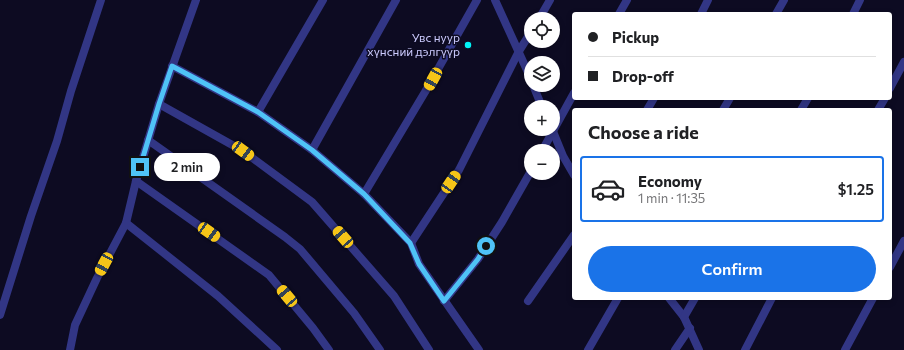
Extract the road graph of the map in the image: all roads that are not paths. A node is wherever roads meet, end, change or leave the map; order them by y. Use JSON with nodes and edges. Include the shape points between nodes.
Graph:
{"nodes":[{"id":1,"x":101,"y":0,"type":"edge"},
{"id":2,"x":196,"y":0,"type":"edge"},
{"id":3,"x":323,"y":0,"type":"edge"},
{"id":4,"x":396,"y":0,"type":"edge"},
{"id":5,"x":477,"y":0,"type":"edge"},
{"id":6,"x":495,"y":0,"type":"edge"},
{"id":7,"x":550,"y":0,"type":"edge"},
{"id":8,"x":627,"y":0,"type":"edge"},
{"id":9,"x":708,"y":0,"type":"edge"},
{"id":10,"x":784,"y":0,"type":"edge"},
{"id":11,"x":860,"y":0,"type":"edge"},
{"id":12,"x":543,"y":12,"type":"edge"},
{"id":13,"x":620,"y":12,"type":"edge"},
{"id":14,"x":702,"y":12,"type":"edge"},
{"id":15,"x":777,"y":12,"type":"edge"},
{"id":16,"x":854,"y":12,"type":"edge"},
{"id":17,"x":524,"y":43,"type":"edge"},
{"id":18,"x":519,"y":51,"type":"junction"},
{"id":19,"x":904,"y":62,"type":"edge"},
{"id":20,"x":524,"y":63,"type":"edge"},
{"id":21,"x":172,"y":66,"type":"junction"},
{"id":22,"x":892,"y":84,"type":"edge"},
{"id":23,"x":572,"y":96,"type":"edge"},
{"id":24,"x":159,"y":104,"type":"junction"},
{"id":25,"x":258,"y":112,"type":"junction"},
{"id":26,"x":560,"y":117,"type":"edge"},
{"id":27,"x":554,"y":136,"type":"edge"},
{"id":28,"x":148,"y":140,"type":"junction"},
{"id":29,"x":312,"y":150,"type":"junction"},
{"id":30,"x":572,"y":172,"type":"edge"},
{"id":31,"x":526,"y":180,"type":"edge"},
{"id":32,"x":136,"y":181,"type":"junction"},
{"id":33,"x":364,"y":194,"type":"junction"},
{"id":34,"x":126,"y":223,"type":"junction"},
{"id":35,"x":572,"y":238,"type":"edge"},
{"id":36,"x":904,"y":242,"type":"edge"},
{"id":37,"x":410,"y":243,"type":"junction"},
{"id":38,"x":892,"y":263,"type":"edge"},
{"id":39,"x":617,"y":300,"type":"edge"},
{"id":40,"x":671,"y":300,"type":"edge"},
{"id":41,"x":694,"y":300,"type":"edge"},
{"id":42,"x":771,"y":300,"type":"edge"},
{"id":43,"x":872,"y":300,"type":"edge"},
{"id":44,"x":444,"y":301,"type":"junction"},
{"id":45,"x":528,"y":301,"type":"dead end"},
{"id":46,"x":0,"y":315,"type":"edge"},
{"id":47,"x":684,"y":317,"type":"junction"},
{"id":48,"x":690,"y":328,"type":"junction"},
{"id":49,"x":70,"y":350,"type":"edge"},
{"id":50,"x":276,"y":350,"type":"edge"},
{"id":51,"x":329,"y":350,"type":"edge"},
{"id":52,"x":380,"y":350,"type":"edge"},
{"id":53,"x":429,"y":350,"type":"edge"},
{"id":54,"x":479,"y":350,"type":"edge"},
{"id":55,"x":588,"y":350,"type":"edge"},
{"id":56,"x":675,"y":350,"type":"edge"},
{"id":57,"x":699,"y":350,"type":"edge"},
{"id":58,"x":744,"y":350,"type":"edge"},
{"id":59,"x":845,"y":350,"type":"edge"}],
"edges":[{"from":1,"to":46,"type":"street"},
{"from":2,"to":21,"type":"street"},
{"from":3,"to":25,"type":"street"},
{"from":4,"to":29,"type":"street"},
{"from":5,"to":33,"type":"street"},
{"from":6,"to":18,"type":"street"},
{"from":7,"to":12,"type":"street"},
{"from":8,"to":13,"type":"street"},
{"from":9,"to":14,"type":"street"},
{"from":10,"to":15,"type":"street"},
{"from":11,"to":16,"type":"street"},
{"from":17,"to":18,"type":"street"},
{"from":18,"to":20,"type":"street"},
{"from":18,"to":37,"type":"street","via":[[459,170]]},
{"from":19,"to":22,"type":"street"},
{"from":21,"to":24,"type":"street"},
{"from":21,"to":25,"type":"street"},
{"from":23,"to":26,"type":"street"},
{"from":24,"to":28,"type":"street"},
{"from":24,"to":53,"type":"street","via":[[243,151],[312,202],[394,296]]},
{"from":25,"to":29,"type":"street"},
{"from":27,"to":30,"type":"street"},
{"from":28,"to":32,"type":"street"},
{"from":28,"to":52,"type":"street","via":[[300,249],[354,313]]},
{"from":29,"to":33,"type":"street"},
{"from":31,"to":44,"type":"street","via":[[478,259]]},
{"from":32,"to":34,"type":"street"},
{"from":32,"to":51,"type":"street","via":[[269,275]]},
{"from":33,"to":37,"type":"street"},
{"from":34,"to":49,"type":"street","via":[[75,325]]},
{"from":34,"to":50,"type":"street","via":[[218,296]]},
{"from":35,"to":45,"type":"street"},
{"from":36,"to":38,"type":"street"},
{"from":37,"to":44,"type":"street","via":[[419,264]]},
{"from":39,"to":55,"type":"street"},
{"from":40,"to":47,"type":"street"},
{"from":41,"to":47,"type":"street"},
{"from":42,"to":58,"type":"street"},
{"from":43,"to":59,"type":"street"},
{"from":44,"to":54,"type":"street"},
{"from":47,"to":48,"type":"street"},
{"from":48,"to":56,"type":"street"},
{"from":48,"to":57,"type":"street"}]}
